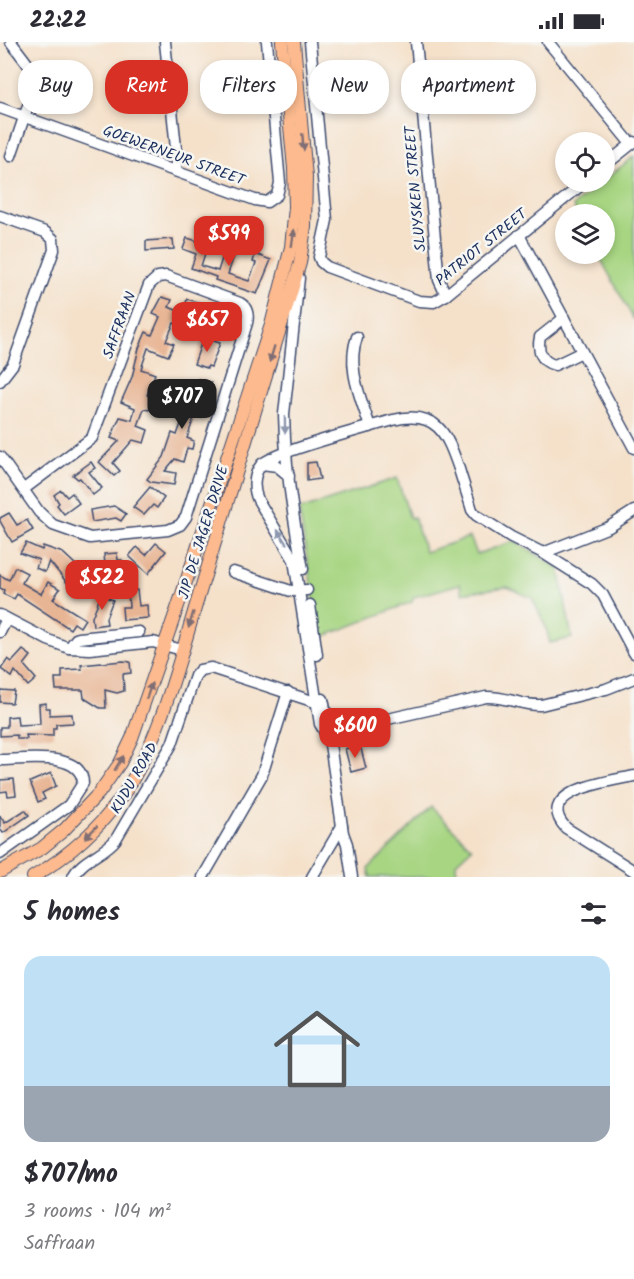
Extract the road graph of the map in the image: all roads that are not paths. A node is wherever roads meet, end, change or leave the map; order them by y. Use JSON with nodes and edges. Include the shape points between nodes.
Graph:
{"nodes":[{"id":1,"x":11,"y":42,"type":"edge"},
{"id":2,"x":165,"y":42,"type":"edge"},
{"id":3,"x":267,"y":42,"type":"edge"},
{"id":4,"x":282,"y":42,"type":"edge"},
{"id":5,"x":294,"y":42,"type":"edge"},
{"id":6,"x":310,"y":42,"type":"edge"},
{"id":7,"x":416,"y":42,"type":"edge"},
{"id":8,"x":548,"y":42,"type":"edge"},
{"id":9,"x":0,"y":108,"type":"edge"},
{"id":10,"x":25,"y":117,"type":"junction"},
{"id":11,"x":633,"y":143,"type":"edge"},
{"id":12,"x":11,"y":156,"type":"dead end"},
{"id":13,"x":615,"y":157,"type":"edge"},
{"id":14,"x":176,"y":171,"type":"junction"},
{"id":15,"x":573,"y":192,"type":"edge"},
{"id":16,"x":0,"y":216,"type":"edge"},
{"id":17,"x":519,"y":236,"type":"junction"},
{"id":18,"x":300,"y":263,"type":"junction"},
{"id":19,"x":446,"y":295,"type":"junction"},
{"id":20,"x":564,"y":318,"type":"junction"},
{"id":21,"x":357,"y":338,"type":"dead end"},
{"id":22,"x":582,"y":352,"type":"junction"},
{"id":23,"x":0,"y":381,"type":"edge"},
{"id":24,"x":369,"y":427,"type":"junction"},
{"id":25,"x":634,"y":448,"type":"edge"},
{"id":26,"x":287,"y":452,"type":"junction"},
{"id":27,"x":0,"y":457,"type":"edge"},
{"id":28,"x":262,"y":464,"type":"junction"},
{"id":29,"x":290,"y":476,"type":"junction"},
{"id":30,"x":24,"y":489,"type":"junction"},
{"id":31,"x":634,"y":512,"type":"edge"},
{"id":32,"x":570,"y":542,"type":"junction"},
{"id":33,"x":543,"y":553,"type":"junction"},
{"id":34,"x":563,"y":565,"type":"junction"},
{"id":35,"x":233,"y":572,"type":"dead end"},
{"id":36,"x":303,"y":591,"type":"junction"},
{"id":37,"x":4,"y":617,"type":"edge"},
{"id":38,"x":0,"y":632,"type":"edge"},
{"id":39,"x":139,"y":632,"type":"dead end"},
{"id":40,"x":165,"y":645,"type":"junction"},
{"id":41,"x":69,"y":648,"type":"junction"},
{"id":42,"x":182,"y":650,"type":"junction"},
{"id":43,"x":634,"y":653,"type":"edge"},
{"id":44,"x":634,"y":678,"type":"edge"},
{"id":45,"x":288,"y":692,"type":"junction"},
{"id":46,"x":320,"y":699,"type":"junction"},
{"id":47,"x":327,"y":734,"type":"junction"},
{"id":48,"x":0,"y":760,"type":"edge"},
{"id":49,"x":634,"y":776,"type":"edge"},
{"id":50,"x":343,"y":829,"type":"junction"},
{"id":51,"x":0,"y":854,"type":"edge"},
{"id":52,"x":0,"y":872,"type":"edge"},
{"id":53,"x":630,"y":872,"type":"edge"},
{"id":54,"x":33,"y":877,"type":"edge"},
{"id":55,"x":73,"y":877,"type":"edge"},
{"id":56,"x":202,"y":877,"type":"edge"},
{"id":57,"x":312,"y":877,"type":"edge"},
{"id":58,"x":346,"y":877,"type":"edge"},
{"id":59,"x":352,"y":877,"type":"edge"}],
"edges":[{"from":1,"to":10,"type":"street","via":[[36,82]]},
{"from":2,"to":14,"type":"street"},
{"from":3,"to":14,"type":"street","name":"GOEWERNEUR STREET","via":[[280,183],[277,195],[262,202]]},
{"from":40,"to":4,"type":"main road","name":"JIP DE JAGER DRIVE","one_way":true,"via":[[271,325],[291,247],[294,169]]},
{"from":5,"to":18,"type":"main road","name":"JIP DE JAGER DRIVE","one_way":true,"via":[[306,177]]},
{"from":6,"to":19,"type":"street","name":"PATRIOT STREET","via":[[327,220],[320,260],[327,267],[423,302],[434,302]]},
{"from":7,"to":19,"type":"street","name":"SLUYSKEN STREET","via":[[439,280]]},
{"from":8,"to":11,"type":"street"},
{"from":9,"to":10,"type":"street","name":"GOEWERNEUR STREET"},
{"from":10,"to":12,"type":"street"},
{"from":10,"to":14,"type":"street","name":"GOEWERNEUR STREET"},
{"from":11,"to":13,"type":"street"},
{"from":15,"to":17,"type":"street","name":"PATRIOT STREET"},
{"from":16,"to":23,"type":"street","via":[[45,232],[52,238],[54,250],[13,364]]},
{"from":17,"to":19,"type":"street","name":"PATRIOT STREET"},
{"from":17,"to":20,"type":"street"},
{"from":18,"to":26,"type":"street","one_way":true,"via":[[284,414]]},
{"from":18,"to":42,"type":"main road","name":"JIP DE JAGER DRIVE","one_way":true},
{"from":20,"to":22,"type":"street"},
{"from":20,"to":22,"type":"street","via":[[540,337],[542,357],[555,365]]},
{"from":21,"to":24,"type":"street","via":[[352,368]]},
{"from":22,"to":25,"type":"street"},
{"from":24,"to":26,"type":"street"},
{"from":24,"to":33,"type":"street","via":[[412,417],[437,426],[450,443],[476,515]]},
{"from":26,"to":28,"type":"street"},
{"from":26,"to":29,"type":"street"},
{"from":27,"to":30,"type":"street","name":"SAFFRAAN"},
{"from":28,"to":29,"type":"street","via":[[277,465]]},
{"from":36,"to":28,"type":"street","one_way":true,"via":[[291,553],[256,495],[255,480]]},
{"from":29,"to":36,"type":"street"},
{"from":30,"to":30,"type":"street","name":"SAFFRAAN","via":[[46,521],[87,537],[168,530],[180,525],[186,517],[247,323],[246,308],[166,276],[154,279],[93,438]]},
{"from":31,"to":32,"type":"street"},
{"from":32,"to":33,"type":"street"},
{"from":32,"to":34,"type":"street","via":[[563,554]]},
{"from":33,"to":34,"type":"street"},
{"from":34,"to":43,"type":"street","via":[[598,589]]},
{"from":35,"to":36,"type":"street","via":[[291,591]]},
{"from":36,"to":46,"type":"street"},
{"from":37,"to":38,"type":"street"},
{"from":37,"to":41,"type":"street"},
{"from":39,"to":41,"type":"street","via":[[79,638]]},
{"from":40,"to":41,"type":"street","via":[[142,642]]},
{"from":40,"to":42,"type":"street"},
{"from":52,"to":40,"type":"main road","name":"JIP DE JAGER DRIVE","one_way":true,"via":[[49,842],[99,793],[132,738]]},
{"from":42,"to":54,"type":"main road","name":"JIP DE JAGER DRIVE","one_way":true,"via":[[158,724],[123,795],[93,831]]},
{"from":44,"to":47,"type":"street","via":[[541,705],[486,697]]},
{"from":45,"to":46,"type":"street","via":[[312,701]]},
{"from":45,"to":55,"type":"street","name":"KUDU ROAD","via":[[208,668],[200,670],[172,744],[118,836]]},
{"from":45,"to":56,"type":"street","via":[[262,775]]},
{"from":46,"to":47,"type":"street","via":[[320,724]]},
{"from":47,"to":50,"type":"street"},
{"from":48,"to":51,"type":"street","via":[[63,761],[76,767],[82,783],[69,805]]},
{"from":49,"to":53,"type":"street","via":[[572,791],[559,809],[566,828],[613,856]]},
{"from":50,"to":57,"type":"street"},
{"from":50,"to":58,"type":"street","via":[[340,845]]},
{"from":50,"to":59,"type":"street"}]}
